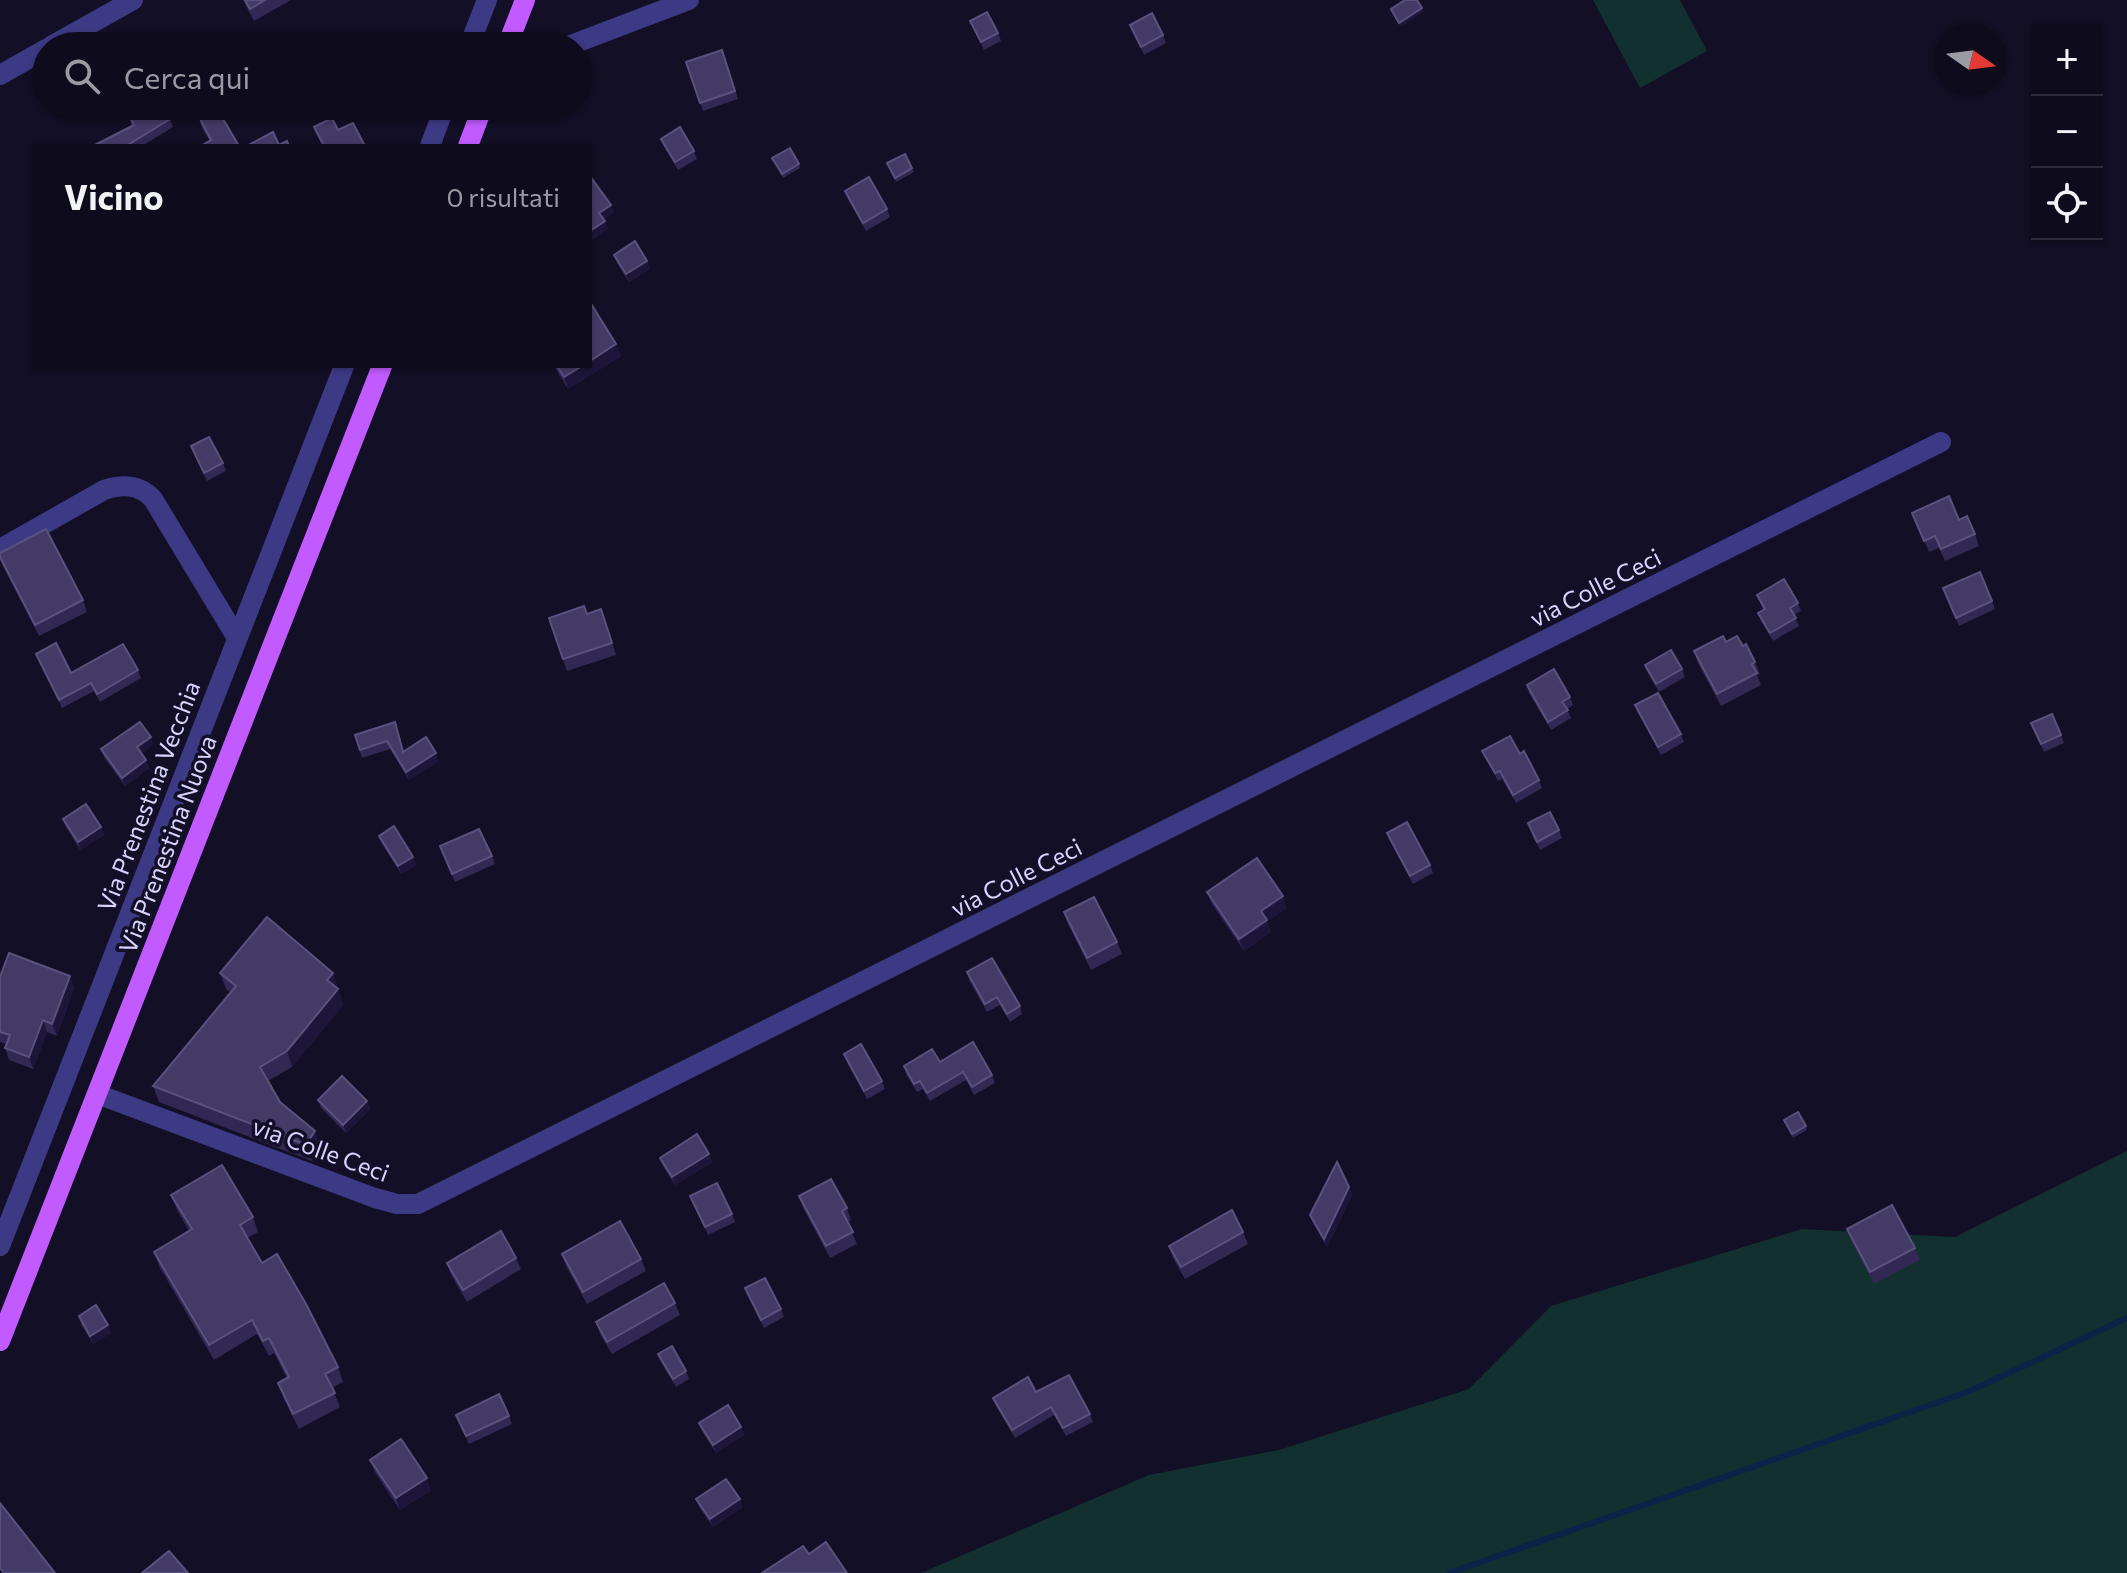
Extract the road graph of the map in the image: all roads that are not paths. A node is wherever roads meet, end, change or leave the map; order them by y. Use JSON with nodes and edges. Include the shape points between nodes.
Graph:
{"nodes":[{"id":1,"x":133,"y":0,"type":"edge"},
{"id":2,"x":487,"y":0,"type":"edge"},
{"id":3,"x":525,"y":0,"type":"edge"},
{"id":4,"x":689,"y":0,"type":"edge"},
{"id":5,"x":76,"y":32,"type":"edge"},
{"id":6,"x":474,"y":32,"type":"edge"},
{"id":7,"x":512,"y":32,"type":"edge"},
{"id":8,"x":592,"y":37,"type":"edge"},
{"id":9,"x":32,"y":57,"type":"edge"},
{"id":10,"x":0,"y":75,"type":"edge"},
{"id":11,"x":440,"y":120,"type":"edge"},
{"id":12,"x":478,"y":120,"type":"edge"},
{"id":13,"x":431,"y":144,"type":"edge"},
{"id":14,"x":469,"y":144,"type":"edge"},
{"id":15,"x":343,"y":368,"type":"edge"},
{"id":16,"x":381,"y":368,"type":"edge"},
{"id":17,"x":1941,"y":442,"type":"dead end"},
{"id":18,"x":0,"y":549,"type":"edge"},
{"id":19,"x":237,"y":638,"type":"junction"},
{"id":20,"x":97,"y":1094,"type":"junction"},
{"id":21,"x":0,"y":1246,"type":"edge"},
{"id":22,"x":0,"y":1341,"type":"edge"}],
"edges":[{"from":1,"to":5,"type":"street"},
{"from":2,"to":6,"type":"street"},
{"from":3,"to":7,"type":"main road"},
{"from":4,"to":8,"type":"street"},
{"from":9,"to":10,"type":"street"},
{"from":11,"to":13,"type":"street"},
{"from":12,"to":14,"type":"main road"},
{"from":15,"to":19,"type":"street","name":"Via Prenestina Vecchia"},
{"from":16,"to":20,"type":"main road","name":"Via Prenestina Nuova"},
{"from":17,"to":20,"type":"street","name":"via Colle Ceci","via":[[425,1201],[387,1202]]},
{"from":18,"to":19,"type":"street","via":[[104,490],[137,488],[153,499]]},
{"from":19,"to":21,"type":"street","name":"Via Prenestina Vecchia"},
{"from":20,"to":22,"type":"main road","name":"Via Prenestina Nuova"}]}
